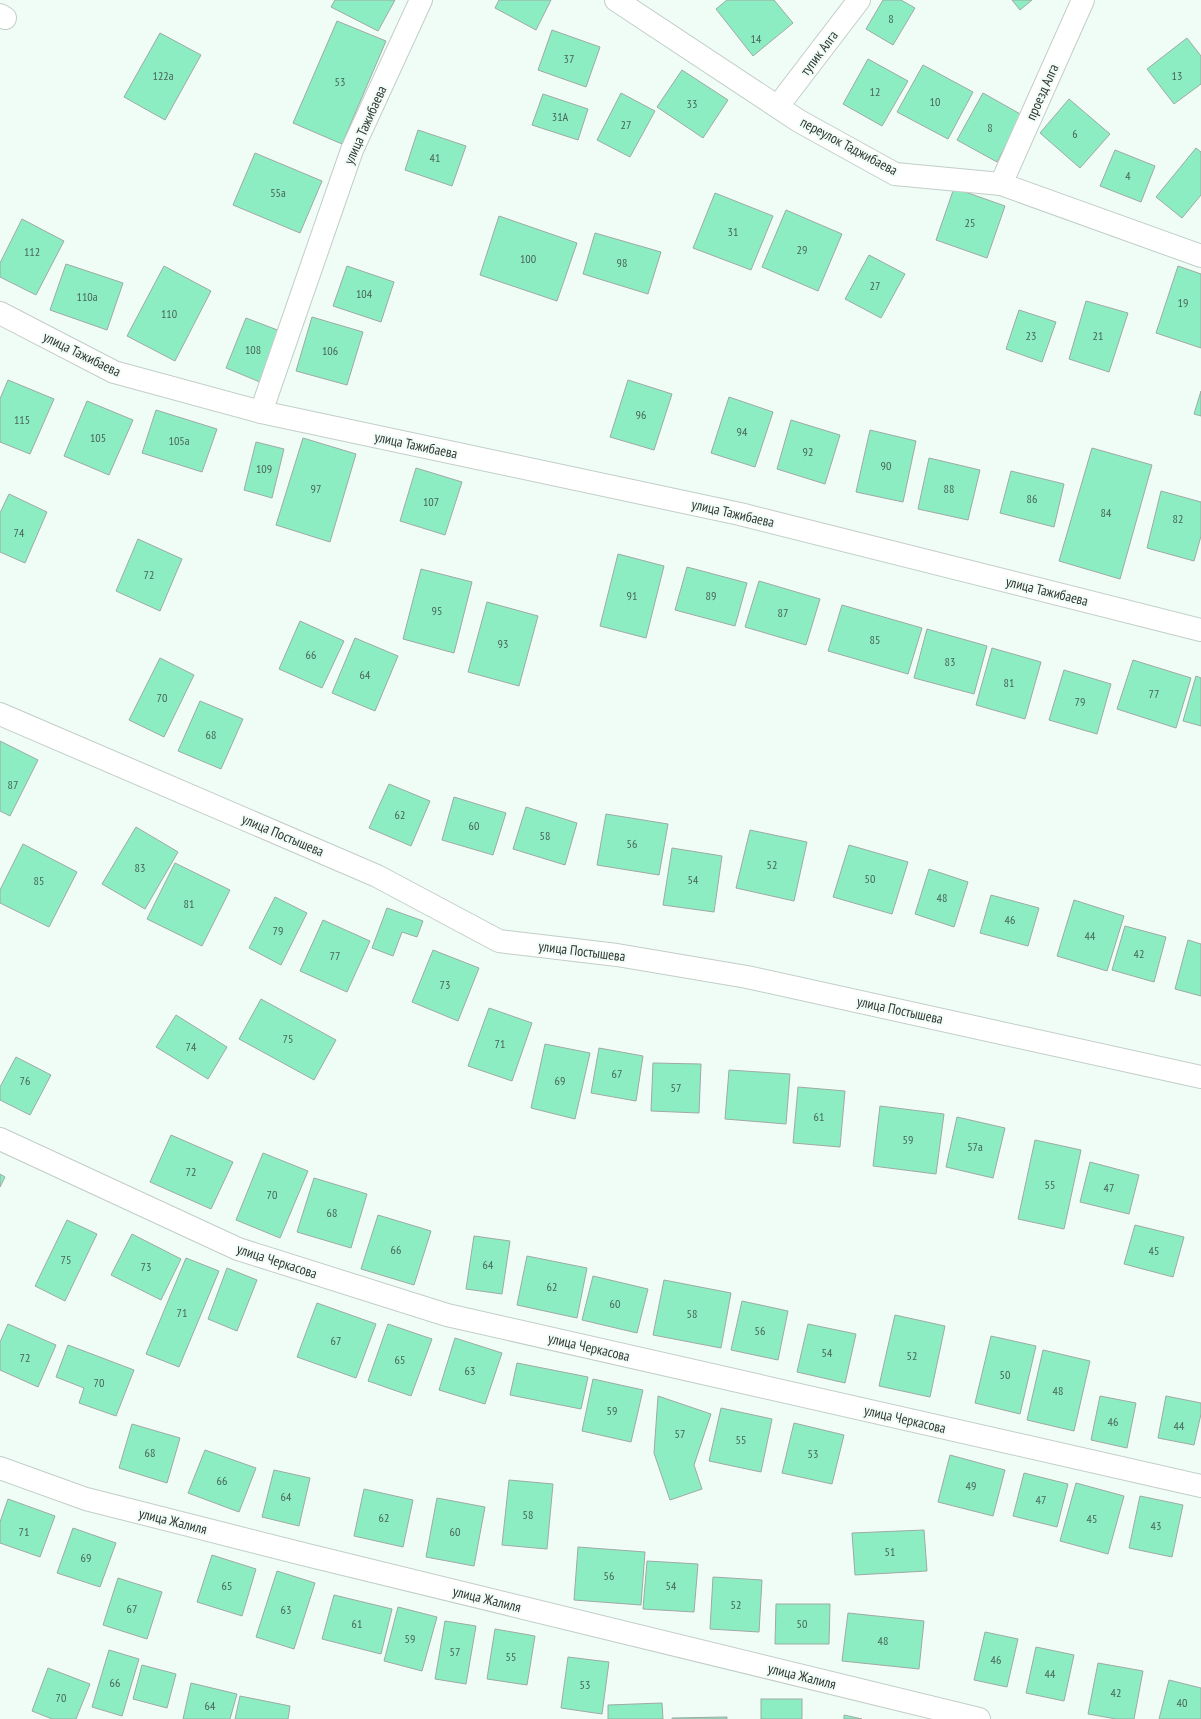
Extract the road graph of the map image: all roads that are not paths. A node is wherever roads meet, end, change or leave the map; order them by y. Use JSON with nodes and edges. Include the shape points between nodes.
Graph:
{"nodes":[{"id":1,"x":421,"y":0,"type":"edge"},
{"id":2,"x":616,"y":0,"type":"edge"},
{"id":3,"x":859,"y":0,"type":"edge"},
{"id":4,"x":1083,"y":0,"type":"edge"},
{"id":5,"x":778,"y":106,"type":"junction"},
{"id":6,"x":1001,"y":184,"type":"junction"},
{"id":7,"x":1201,"y":256,"type":"edge"},
{"id":8,"x":0,"y":313,"type":"edge"},
{"id":9,"x":260,"y":412,"type":"junction"},
{"id":10,"x":1201,"y":630,"type":"edge"},
{"id":11,"x":0,"y":714,"type":"edge"},
{"id":12,"x":1201,"y":1077,"type":"edge"},
{"id":13,"x":0,"y":1139,"type":"edge"},
{"id":14,"x":0,"y":1468,"type":"edge"},
{"id":15,"x":1201,"y":1486,"type":"edge"},
{"id":16,"x":978,"y":1719,"type":"edge"}],
"edges":[{"from":1,"to":9,"type":"street","name":"улица Тажибаева","via":[[352,150]]},
{"from":2,"to":5,"type":"street","name":"переулок Таджибаева"},
{"from":3,"to":5,"type":"street","name":"тупик Алга"},
{"from":4,"to":6,"type":"street","name":"проезд Алга"},
{"from":5,"to":6,"type":"street","name":"переулок Таджибаева","via":[[799,121],[895,174]]},
{"from":6,"to":7,"type":"street","name":"переулок Таджибаева"},
{"from":8,"to":9,"type":"street","name":"улица Тажибаева","via":[[114,372]]},
{"from":9,"to":10,"type":"street","name":"улица Тажибаева","via":[[740,514]]},
{"from":11,"to":12,"type":"street","name":"улица Постышева","via":[[377,876],[499,941],[617,955],[747,977]]},
{"from":13,"to":15,"type":"street","name":"улица Черкасова","via":[[238,1249],[447,1315]]},
{"from":14,"to":16,"type":"street","name":"улица Жалиля","via":[[86,1499]]}]}
